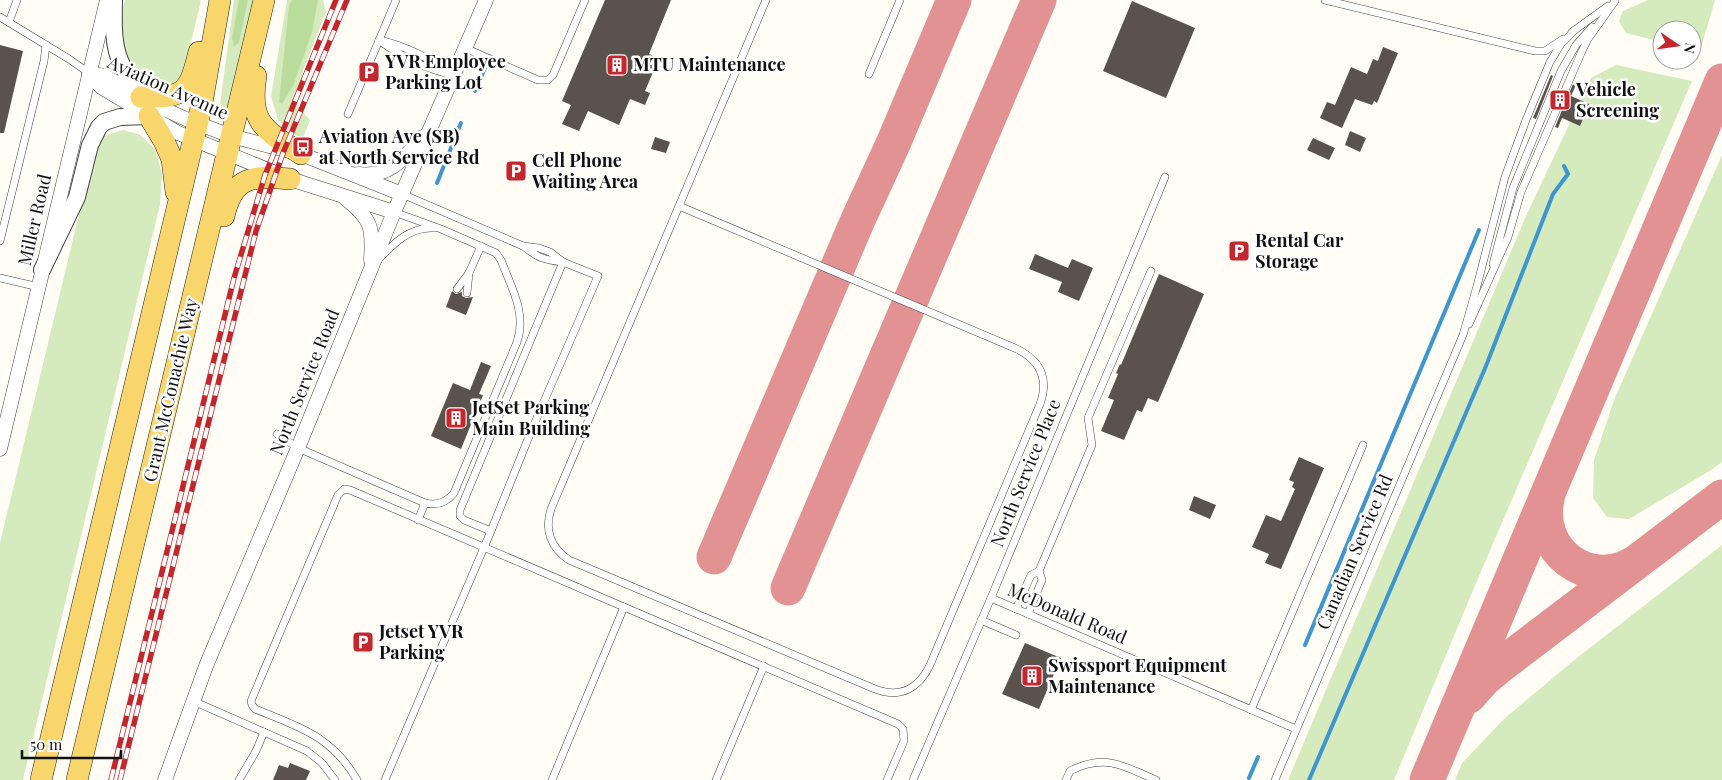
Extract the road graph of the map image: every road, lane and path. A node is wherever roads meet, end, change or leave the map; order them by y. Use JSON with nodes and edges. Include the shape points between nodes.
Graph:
{"nodes":[{"id":1,"x":18,"y":0,"type":"edge"},
{"id":2,"x":106,"y":0,"type":"edge"},
{"id":3,"x":114,"y":0,"type":"edge"},
{"id":4,"x":220,"y":0,"type":"edge"},
{"id":5,"x":266,"y":0,"type":"edge"},
{"id":6,"x":396,"y":0,"type":"edge"},
{"id":7,"x":486,"y":0,"type":"edge"},
{"id":8,"x":584,"y":0,"type":"edge"},
{"id":9,"x":766,"y":0,"type":"edge"},
{"id":10,"x":900,"y":0,"type":"edge"},
{"id":11,"x":1324,"y":0,"type":"edge"},
{"id":12,"x":1616,"y":0,"type":"edge"},
{"id":13,"x":1606,"y":13,"type":"junction"},
{"id":14,"x":0,"y":17,"type":"edge"},
{"id":15,"x":9,"y":22,"type":"junction"},
{"id":16,"x":1575,"y":30,"type":"junction"},
{"id":17,"x":379,"y":40,"type":"junction"},
{"id":18,"x":46,"y":45,"type":"junction"},
{"id":19,"x":465,"y":48,"type":"junction"},
{"id":20,"x":871,"y":70,"type":"dead end"},
{"id":21,"x":89,"y":73,"type":"junction"},
{"id":22,"x":453,"y":75,"type":"junction"},
{"id":23,"x":145,"y":107,"type":"junction"},
{"id":24,"x":348,"y":114,"type":"dead end"},
{"id":25,"x":430,"y":127,"type":"junction"},
{"id":26,"x":196,"y":131,"type":"junction"},
{"id":27,"x":229,"y":144,"type":"junction"},
{"id":28,"x":301,"y":154,"type":"junction"},
{"id":29,"x":348,"y":173,"type":"junction"},
{"id":30,"x":1165,"y":178,"type":"dead end"},
{"id":31,"x":290,"y":179,"type":"junction"},
{"id":32,"x":336,"y":194,"type":"junction"},
{"id":33,"x":402,"y":194,"type":"junction"},
{"id":34,"x":679,"y":206,"type":"junction"},
{"id":35,"x":178,"y":210,"type":"junction"},
{"id":36,"x":394,"y":212,"type":"junction"},
{"id":37,"x":441,"y":229,"type":"junction"},
{"id":38,"x":0,"y":241,"type":"edge"},
{"id":39,"x":480,"y":246,"type":"junction"},
{"id":40,"x":563,"y":262,"type":"junction"},
{"id":41,"x":370,"y":269,"type":"junction"},
{"id":42,"x":42,"y":270,"type":"junction"},
{"id":43,"x":1151,"y":270,"type":"dead end"},
{"id":44,"x":469,"y":273,"type":"junction"},
{"id":45,"x":0,"y":278,"type":"edge"},
{"id":46,"x":1487,"y":286,"type":"junction"},
{"id":47,"x":39,"y":287,"type":"junction"},
{"id":48,"x":457,"y":289,"type":"dead end"},
{"id":49,"x":467,"y":293,"type":"dead end"},
{"id":50,"x":1463,"y":335,"type":"junction"},
{"id":51,"x":181,"y":349,"type":"junction"},
{"id":52,"x":277,"y":434,"type":"dead end"},
{"id":53,"x":1363,"y":445,"type":"dead end"},
{"id":54,"x":0,"y":447,"type":"edge"},
{"id":55,"x":298,"y":448,"type":"junction"},
{"id":56,"x":425,"y":503,"type":"junction"},
{"id":57,"x":418,"y":520,"type":"junction"},
{"id":58,"x":491,"y":531,"type":"junction"},
{"id":59,"x":484,"y":547,"type":"junction"},
{"id":60,"x":1039,"y":571,"type":"junction"},
{"id":61,"x":991,"y":598,"type":"junction"},
{"id":62,"x":624,"y":607,"type":"junction"},
{"id":63,"x":1016,"y":609,"type":"junction"},
{"id":64,"x":1028,"y":614,"type":"junction"},
{"id":65,"x":982,"y":620,"type":"junction"},
{"id":66,"x":1016,"y":635,"type":"dead end"},
{"id":67,"x":764,"y":666,"type":"junction"},
{"id":68,"x":193,"y":701,"type":"junction"},
{"id":69,"x":1251,"y":710,"type":"junction"},
{"id":70,"x":1296,"y":729,"type":"junction"},
{"id":71,"x":264,"y":732,"type":"junction"},
{"id":72,"x":41,"y":780,"type":"edge"},
{"id":73,"x":77,"y":780,"type":"edge"},
{"id":74,"x":165,"y":780,"type":"edge"},
{"id":75,"x":239,"y":780,"type":"edge"},
{"id":76,"x":336,"y":780,"type":"edge"},
{"id":77,"x":356,"y":780,"type":"edge"},
{"id":78,"x":385,"y":780,"type":"edge"},
{"id":79,"x":552,"y":780,"type":"edge"},
{"id":80,"x":716,"y":780,"type":"edge"},
{"id":81,"x":887,"y":780,"type":"edge"},
{"id":82,"x":913,"y":780,"type":"edge"},
{"id":83,"x":1066,"y":780,"type":"edge"},
{"id":84,"x":1156,"y":780,"type":"edge"},
{"id":85,"x":1275,"y":780,"type":"edge"}],
"edges":[{"from":1,"to":15,"type":"lane"},
{"from":2,"to":21,"type":"street","name":"Miller Road"},
{"from":3,"to":23,"type":"street","via":[[116,49],[122,68]]},
{"from":4,"to":23,"type":"main road","via":[[189,85],[184,91]]},
{"from":4,"to":26,"type":"main road","name":"Grant McConachie Way"},
{"from":5,"to":27,"type":"main road","name":"Grant McConachie Way"},
{"from":5,"to":28,"type":"main road","via":[[254,106],[265,129]]},
{"from":6,"to":17,"type":"lane"},
{"from":7,"to":19,"type":"street","name":"North Service Road"},
{"from":8,"to":19,"type":"lane","via":[[553,76],[548,80],[538,80]]},
{"from":9,"to":34,"type":"lane"},
{"from":10,"to":20,"type":"lane"},
{"from":11,"to":16,"type":"lane","via":[[1535,51],[1545,51]]},
{"from":12,"to":13,"type":"lane"},
{"from":12,"to":16,"type":"lane"},
{"from":13,"to":46,"type":"lane","via":[[1578,60],[1521,192],[1508,237]]},
{"from":13,"to":46,"type":"lane","via":[[1576,45],[1561,71],[1513,188]]},
{"from":14,"to":15,"type":"lane"},
{"from":15,"to":18,"type":"lane"},
{"from":16,"to":50,"type":"lane","via":[[1550,62],[1508,169]]},
{"from":17,"to":22,"type":"lane","via":[[396,44]]},
{"from":17,"to":24,"type":"lane"},
{"from":18,"to":21,"type":"lane"},
{"from":18,"to":38,"type":"lane"},
{"from":19,"to":22,"type":"street","name":"North Service Road"},
{"from":21,"to":23,"type":"street","name":"Aviation Avenue","via":[[101,87]]},
{"from":21,"to":23,"type":"street","name":"Aviation Avenue","via":[[105,76]]},
{"from":21,"to":42,"type":"street","name":"Miller Road"},
{"from":22,"to":25,"type":"street","name":"North Service Road"},
{"from":23,"to":26,"type":"street","name":"Aviation Avenue"},
{"from":23,"to":26,"type":"street","name":"Aviation Avenue","via":[[178,133]]},
{"from":23,"to":35,"type":"main road","via":[[172,158]]},
{"from":23,"to":42,"type":"street","via":[[104,122],[99,127],[90,145],[77,197]]},
{"from":25,"to":29,"type":"street","via":[[401,161],[388,169],[372,176]]},
{"from":25,"to":33,"type":"street","name":"North Service Road"},
{"from":26,"to":27,"type":"street","name":"Aviation Avenue"},
{"from":26,"to":35,"type":"main road","name":"Grant McConachie Way"},
{"from":27,"to":28,"type":"street","name":"Aviation Avenue"},
{"from":27,"to":31,"type":"street","name":"Aviation Avenue"},
{"from":27,"to":51,"type":"main road","name":"Grant McConachie Way"},
{"from":28,"to":29,"type":"street","name":"Aviation Avenue"},
{"from":29,"to":33,"type":"street","name":"Aviation Avenue"},
{"from":30,"to":61,"type":"lane","name":"North Service Place"},
{"from":31,"to":32,"type":"street","name":"Aviation Avenue"},
{"from":31,"to":51,"type":"main road","via":[[269,176],[252,179],[239,185],[230,196],[205,291]]},
{"from":32,"to":36,"type":"street","name":"Aviation Avenue"},
{"from":32,"to":41,"type":"street","via":[[352,204],[370,226]]},
{"from":33,"to":36,"type":"street","name":"North Service Road"},
{"from":33,"to":40,"type":"lane","name":"Aviation Avenue","via":[[523,246],[541,258]]},
{"from":34,"to":34,"type":"lane","via":[[551,509],[550,539],[558,552],[569,560],[875,689],[904,692],[922,679],[930,665],[1040,404],[1044,390],[1040,369],[1029,356],[1017,349]]},
{"from":35,"to":72,"type":"main road","name":"Grant McConachie Way"},
{"from":36,"to":37,"type":"lane","name":"Aviation Avenue"},
{"from":36,"to":41,"type":"street","name":"North Service Road"},
{"from":37,"to":39,"type":"lane","name":"Aviation Avenue"},
{"from":37,"to":41,"type":"lane","via":[[423,228],[401,238]]},
{"from":39,"to":44,"type":"lane"},
{"from":39,"to":56,"type":"lane","name":"Aviation Avenue","via":[[496,253],[501,260],[520,311],[520,333],[454,493],[443,503]]},
{"from":40,"to":58,"type":"lane","via":[[460,510],[464,520]]},
{"from":40,"to":58,"type":"lane","name":"Aviation Avenue","via":[[598,276]]},
{"from":41,"to":55,"type":"street","name":"North Service Road"},
{"from":42,"to":47,"type":"street","name":"Miller Road"},
{"from":43,"to":60,"type":"lane","via":[[1088,418],[1092,445]]},
{"from":44,"to":48,"type":"lane"},
{"from":44,"to":49,"type":"lane"},
{"from":45,"to":47,"type":"lane"},
{"from":46,"to":50,"type":"lane"},
{"from":47,"to":54,"type":"street","name":"Miller Road"},
{"from":50,"to":70,"type":"lane","name":"Canadian Service Rd"},
{"from":51,"to":73,"type":"main road","name":"Grant McConachie Way"},
{"from":52,"to":55,"type":"lane"},
{"from":53,"to":69,"type":"lane"},
{"from":55,"to":56,"type":"lane"},
{"from":55,"to":68,"type":"street","name":"North Service Road"},
{"from":56,"to":57,"type":"lane"},
{"from":57,"to":59,"type":"lane"},
{"from":57,"to":77,"type":"lane","via":[[350,490],[340,492],[251,698],[255,709],[304,729],[326,742],[345,762]]},
{"from":58,"to":59,"type":"lane"},
{"from":59,"to":62,"type":"lane"},
{"from":59,"to":78,"type":"lane"},
{"from":60,"to":63,"type":"lane","via":[[1031,575]]},
{"from":60,"to":64,"type":"lane","via":[[1042,580]]},
{"from":61,"to":63,"type":"lane","name":"McDonald Road"},
{"from":61,"to":65,"type":"lane","name":"North Service Place"},
{"from":62,"to":67,"type":"lane"},
{"from":62,"to":79,"type":"lane"},
{"from":63,"to":64,"type":"lane","name":"McDonald Road"},
{"from":64,"to":69,"type":"lane","name":"McDonald Road"},
{"from":65,"to":66,"type":"lane"},
{"from":65,"to":82,"type":"lane","name":"North Service Place"},
{"from":67,"to":80,"type":"lane"},
{"from":67,"to":81,"type":"lane","via":[[900,726],[904,740]]},
{"from":68,"to":71,"type":"lane"},
{"from":68,"to":74,"type":"street","name":"North Service Road"},
{"from":69,"to":70,"type":"lane","name":"McDonald Road"},
{"from":70,"to":85,"type":"lane","name":"Canadian Service Rd"},
{"from":71,"to":75,"type":"lane"},
{"from":71,"to":76,"type":"lane","via":[[314,756]]},
{"from":83,"to":84,"type":"lane","via":[[1074,769],[1104,761]]}]}
